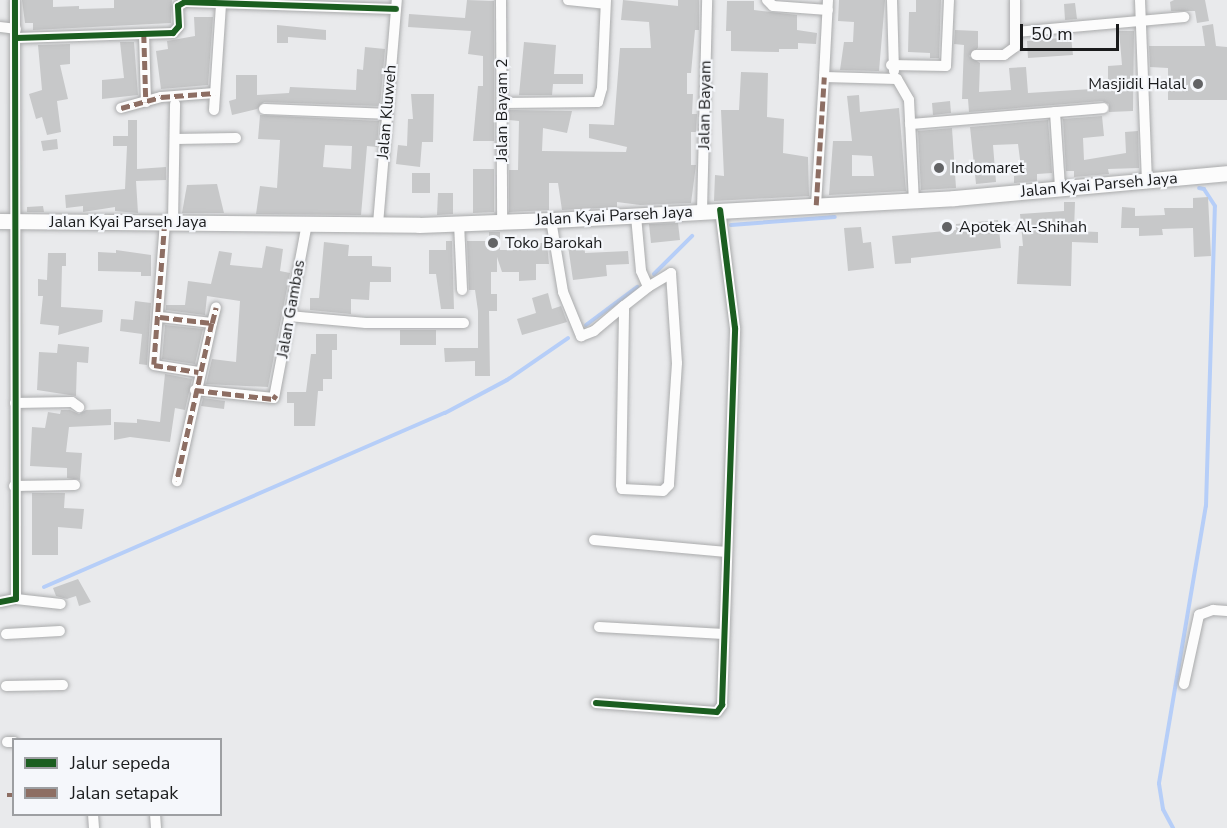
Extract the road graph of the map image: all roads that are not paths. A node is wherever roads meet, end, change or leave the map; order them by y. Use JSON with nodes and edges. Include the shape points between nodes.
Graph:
{"nodes":[{"id":1,"x":15,"y":0,"type":"edge"},
{"id":2,"x":501,"y":0,"type":"edge"},
{"id":3,"x":568,"y":0,"type":"edge"},
{"id":4,"x":707,"y":0,"type":"edge"},
{"id":5,"x":767,"y":0,"type":"edge"},
{"id":6,"x":892,"y":0,"type":"edge"},
{"id":7,"x":949,"y":0,"type":"edge"},
{"id":8,"x":1015,"y":0,"type":"edge"},
{"id":9,"x":1140,"y":0,"type":"edge"},
{"id":10,"x":606,"y":2,"type":"edge"},
{"id":11,"x":250,"y":3,"type":"edge"},
{"id":12,"x":221,"y":4,"type":"junction"},
{"id":13,"x":397,"y":4,"type":"edge"},
{"id":14,"x":828,"y":5,"type":"edge"},
{"id":15,"x":1184,"y":17,"type":"dead end"},
{"id":16,"x":1140,"y":20,"type":"junction"},
{"id":17,"x":0,"y":27,"type":"edge"},
{"id":18,"x":1016,"y":32,"type":"junction"},
{"id":19,"x":16,"y":33,"type":"junction"},
{"id":20,"x":144,"y":34,"type":"junction"},
{"id":21,"x":976,"y":55,"type":"dead end"},
{"id":22,"x":891,"y":65,"type":"junction"},
{"id":23,"x":824,"y":77,"type":"junction"},
{"id":24,"x":897,"y":79,"type":"junction"},
{"id":25,"x":215,"y":93,"type":"junction"},
{"id":26,"x":146,"y":102,"type":"junction"},
{"id":27,"x":502,"y":103,"type":"junction"},
{"id":28,"x":175,"y":104,"type":"dead end"},
{"id":29,"x":121,"y":108,"type":"dead end"},
{"id":30,"x":1103,"y":108,"type":"dead end"},
{"id":31,"x":214,"y":110,"type":"dead end"},
{"id":32,"x":264,"y":110,"type":"dead end"},
{"id":33,"x":1054,"y":112,"type":"junction"},
{"id":34,"x":386,"y":114,"type":"junction"},
{"id":35,"x":910,"y":124,"type":"junction"},
{"id":36,"x":236,"y":138,"type":"dead end"},
{"id":37,"x":175,"y":139,"type":"junction"},
{"id":38,"x":1227,"y":173,"type":"edge"},
{"id":39,"x":1148,"y":181,"type":"junction"},
{"id":40,"x":1060,"y":188,"type":"junction"},
{"id":41,"x":914,"y":201,"type":"junction"},
{"id":42,"x":816,"y":205,"type":"junction"},
{"id":43,"x":720,"y":210,"type":"junction"},
{"id":44,"x":702,"y":211,"type":"junction"},
{"id":45,"x":636,"y":216,"type":"junction"},
{"id":46,"x":551,"y":220,"type":"junction"},
{"id":47,"x":8,"y":221,"type":"edge"},
{"id":48,"x":502,"y":221,"type":"junction"},
{"id":49,"x":169,"y":222,"type":"junction"},
{"id":50,"x":307,"y":223,"type":"junction"},
{"id":51,"x":459,"y":223,"type":"junction"},
{"id":52,"x":378,"y":224,"type":"junction"},
{"id":53,"x":648,"y":287,"type":"junction"},
{"id":54,"x":462,"y":290,"type":"dead end"},
{"id":55,"x":624,"y":306,"type":"junction"},
{"id":56,"x":216,"y":307,"type":"dead end"},
{"id":57,"x":289,"y":316,"type":"junction"},
{"id":58,"x":160,"y":317,"type":"junction"},
{"id":59,"x":212,"y":323,"type":"junction"},
{"id":60,"x":464,"y":323,"type":"dead end"},
{"id":61,"x":198,"y":372,"type":"junction"},
{"id":62,"x":195,"y":390,"type":"junction"},
{"id":63,"x":15,"y":403,"type":"junction"},
{"id":64,"x":79,"y":407,"type":"dead end"},
{"id":65,"x":177,"y":481,"type":"dead end"},
{"id":66,"x":75,"y":485,"type":"dead end"},
{"id":67,"x":14,"y":486,"type":"junction"},
{"id":68,"x":594,"y":540,"type":"dead end"},
{"id":69,"x":726,"y":552,"type":"junction"},
{"id":70,"x":16,"y":599,"type":"junction"},
{"id":71,"x":0,"y":602,"type":"edge"},
{"id":72,"x":61,"y":604,"type":"dead end"},
{"id":73,"x":1227,"y":611,"type":"edge"},
{"id":74,"x":599,"y":627,"type":"dead end"},
{"id":75,"x":60,"y":631,"type":"dead end"},
{"id":76,"x":6,"y":634,"type":"dead end"},
{"id":77,"x":724,"y":634,"type":"junction"},
{"id":78,"x":1184,"y":684,"type":"dead end"},
{"id":79,"x":63,"y":685,"type":"dead end"},
{"id":80,"x":6,"y":686,"type":"dead end"},
{"id":81,"x":596,"y":703,"type":"dead end"}],
"edges":[{"from":1,"to":19,"type":"street"},
{"from":2,"to":27,"type":"street","name":"Jalan Bayam 2"},
{"from":3,"to":10,"type":"street"},
{"from":4,"to":44,"type":"street","name":"Jalan Bayam"},
{"from":5,"to":14,"type":"street","via":[[773,6]]},
{"from":6,"to":22,"type":"street"},
{"from":7,"to":22,"type":"street","via":[[946,66]]},
{"from":8,"to":18,"type":"street"},
{"from":9,"to":16,"type":"street"},
{"from":10,"to":27,"type":"street","via":[[598,102]]},
{"from":11,"to":12,"type":"street"},
{"from":11,"to":13,"type":"street"},
{"from":12,"to":20,"type":"street","via":[[181,3],[177,30]]},
{"from":12,"to":25,"type":"street"},
{"from":13,"to":34,"type":"street","name":"Jalan Kluweh"},
{"from":14,"to":23,"type":"street"},
{"from":15,"to":16,"type":"street"},
{"from":16,"to":18,"type":"street"},
{"from":16,"to":39,"type":"street"},
{"from":17,"to":19,"type":"street"},
{"from":18,"to":21,"type":"street","via":[[1015,47],[1009,54]]},
{"from":19,"to":20,"type":"street"},
{"from":19,"to":47,"type":"street"},
{"from":20,"to":26,"type":"street"},
{"from":22,"to":24,"type":"street"},
{"from":23,"to":24,"type":"street"},
{"from":23,"to":42,"type":"street"},
{"from":24,"to":35,"type":"street","via":[[909,100]]},
{"from":25,"to":26,"type":"street","via":[[181,93]]},
{"from":25,"to":31,"type":"street"},
{"from":26,"to":29,"type":"street"},
{"from":27,"to":48,"type":"street","name":"Jalan Bayam 2"},
{"from":28,"to":37,"type":"street"},
{"from":30,"to":33,"type":"street"},
{"from":32,"to":34,"type":"street"},
{"from":33,"to":35,"type":"street"},
{"from":33,"to":40,"type":"street"},
{"from":34,"to":52,"type":"street","name":"Jalan Kluweh"},
{"from":35,"to":41,"type":"street"},
{"from":36,"to":37,"type":"street"},
{"from":37,"to":49,"type":"street"},
{"from":38,"to":39,"type":"main road","name":"Jalan Kyai Parseh Jaya"},
{"from":39,"to":40,"type":"main road","name":"Jalan Kyai Parseh Jaya"},
{"from":40,"to":41,"type":"main road","name":"Jalan Kyai Parseh Jaya"},
{"from":41,"to":42,"type":"main road","name":"Jalan Kyai Parseh Jaya"},
{"from":42,"to":43,"type":"main road","name":"Jalan Kyai Parseh Jaya"},
{"from":43,"to":44,"type":"main road","name":"Jalan Kyai Parseh Jaya"},
{"from":43,"to":69,"type":"street","via":[[735,328]]},
{"from":44,"to":45,"type":"main road","name":"Jalan Kyai Parseh Jaya"},
{"from":45,"to":46,"type":"main road","name":"Jalan Kyai Parseh Jaya"},
{"from":45,"to":53,"type":"street","via":[[641,271]]},
{"from":46,"to":48,"type":"main road","name":"Jalan Kyai Parseh Jaya"},
{"from":46,"to":55,"type":"street","via":[[563,292],[581,336],[594,331]]},
{"from":47,"to":49,"type":"main road","name":"Jalan Kyai Parseh Jaya"},
{"from":47,"to":63,"type":"street"},
{"from":48,"to":51,"type":"main road","name":"Jalan Kyai Parseh Jaya"},
{"from":49,"to":50,"type":"main road","name":"Jalan Kyai Parseh Jaya"},
{"from":49,"to":58,"type":"street"},
{"from":50,"to":52,"type":"main road","name":"Jalan Kyai Parseh Jaya"},
{"from":50,"to":57,"type":"street","name":"Jalan Gambas"},
{"from":51,"to":52,"type":"main road","name":"Jalan Kyai Parseh Jaya"},
{"from":51,"to":54,"type":"street"},
{"from":53,"to":55,"type":"street"},
{"from":53,"to":55,"type":"street","via":[[671,273],[676,363],[669,485],[663,491],[622,489],[621,485]]},
{"from":56,"to":59,"type":"street"},
{"from":57,"to":60,"type":"street"},
{"from":57,"to":62,"type":"street","name":"Jalan Gambas","via":[[273,399]]},
{"from":58,"to":59,"type":"street"},
{"from":58,"to":61,"type":"street","via":[[154,367]]},
{"from":59,"to":61,"type":"street"},
{"from":61,"to":62,"type":"street"},
{"from":62,"to":65,"type":"street"},
{"from":63,"to":64,"type":"street","via":[[72,402]]},
{"from":63,"to":67,"type":"street"},
{"from":66,"to":67,"type":"street"},
{"from":67,"to":70,"type":"street"},
{"from":68,"to":69,"type":"street"},
{"from":69,"to":77,"type":"street"},
{"from":70,"to":71,"type":"street"},
{"from":70,"to":72,"type":"street"},
{"from":73,"to":78,"type":"street","via":[[1199,615]]},
{"from":74,"to":77,"type":"street"},
{"from":75,"to":76,"type":"street"},
{"from":77,"to":81,"type":"street","via":[[721,710]]},
{"from":79,"to":80,"type":"street"}]}
